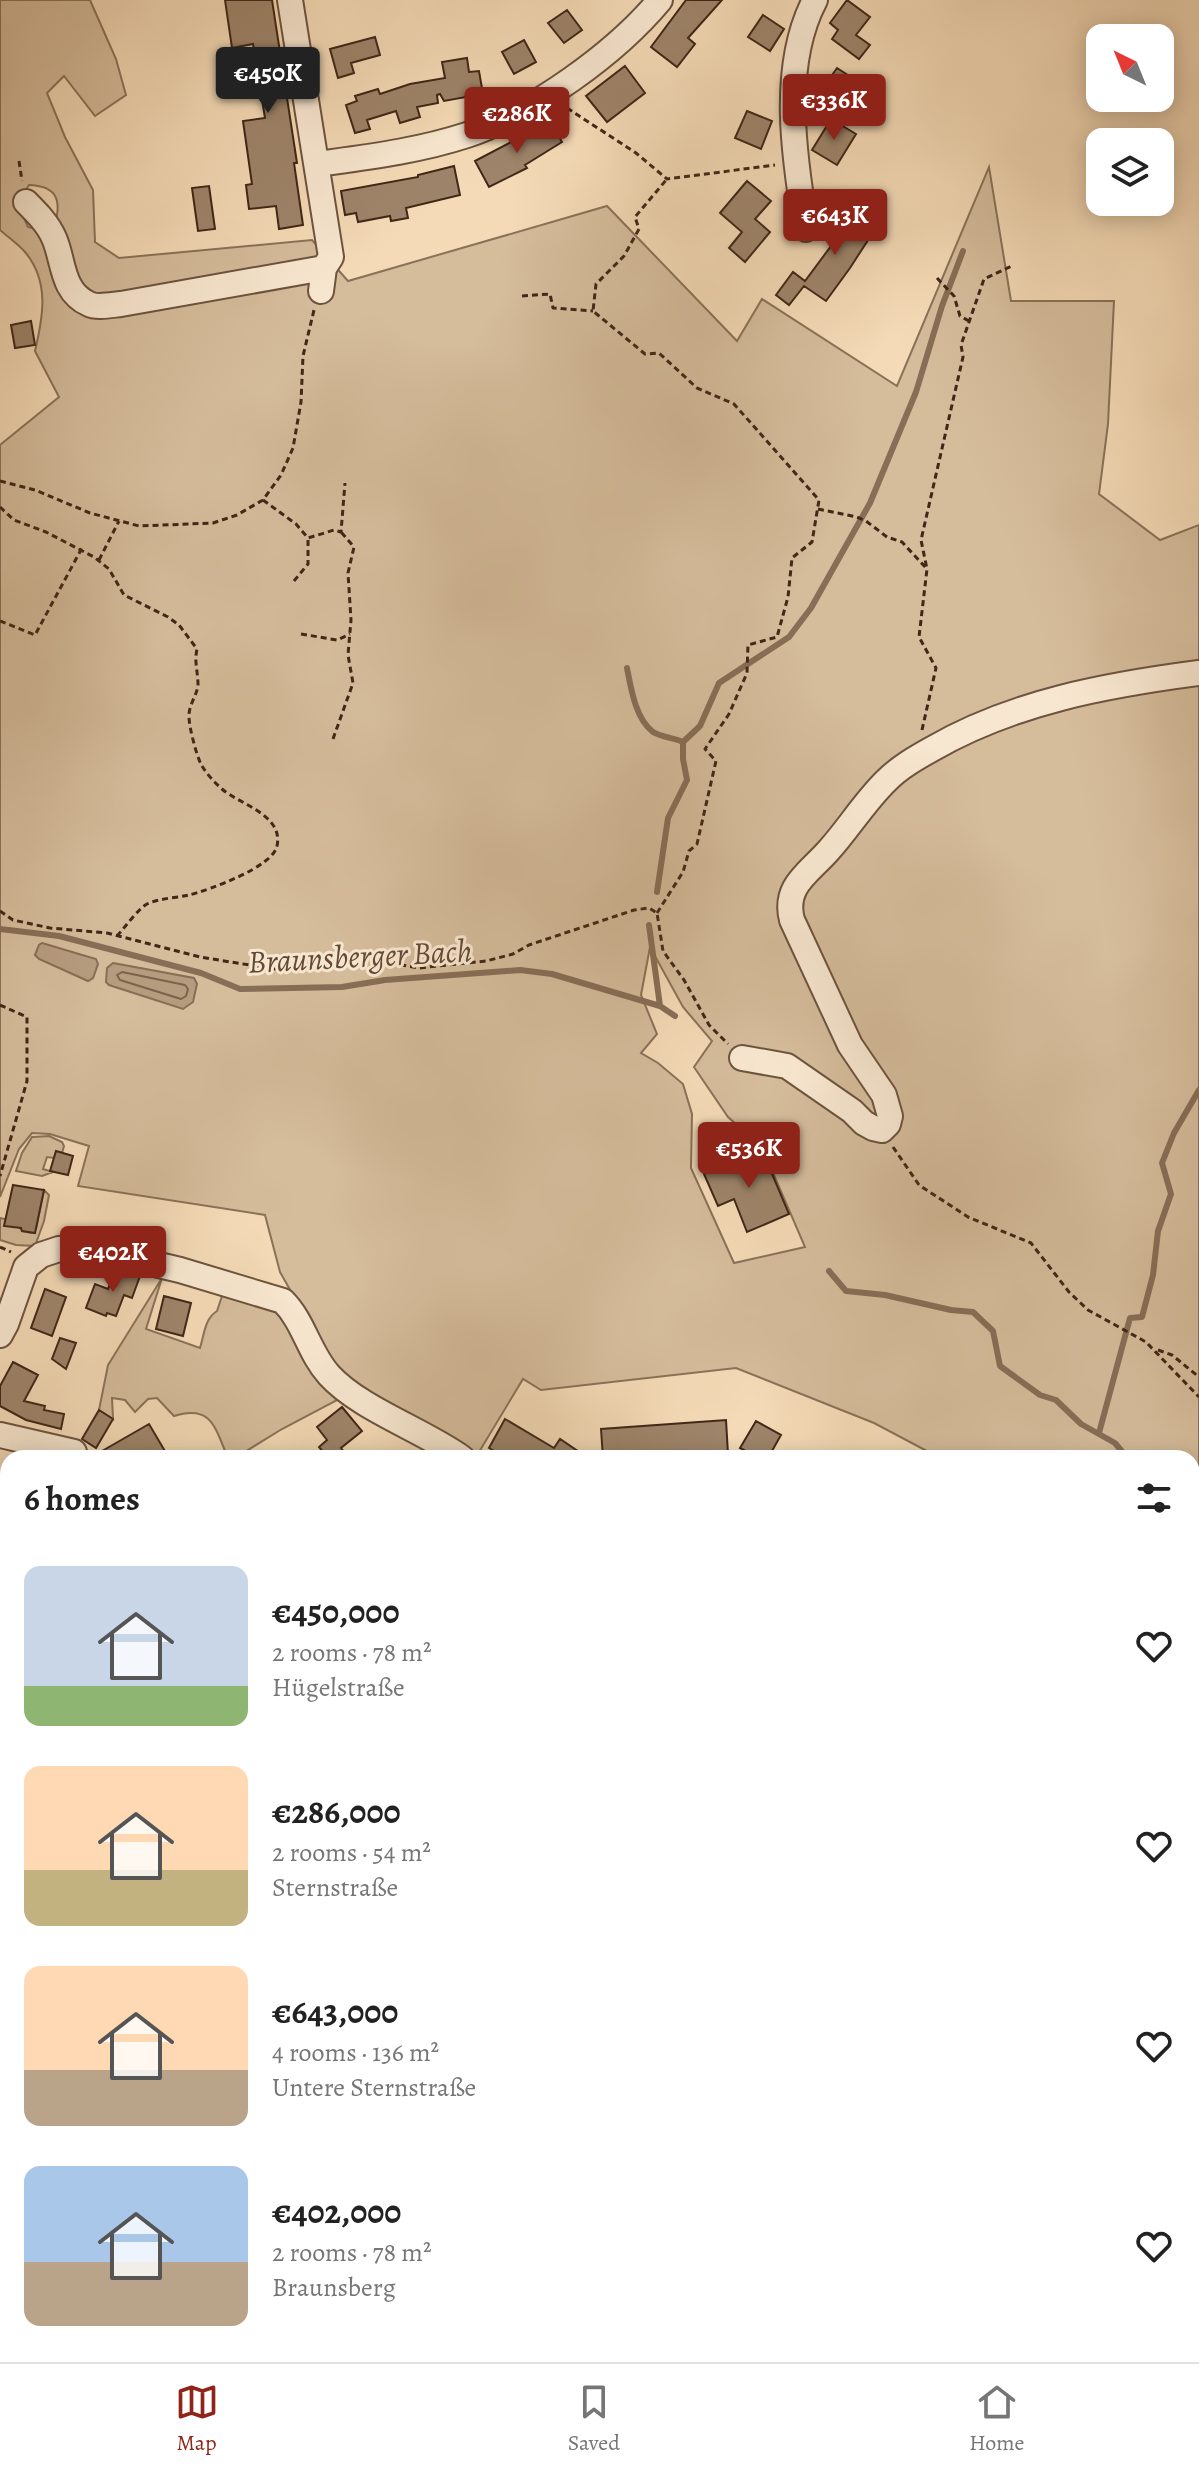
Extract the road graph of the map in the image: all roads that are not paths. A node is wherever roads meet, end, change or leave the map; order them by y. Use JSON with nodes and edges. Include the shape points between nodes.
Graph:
{"nodes":[{"id":1,"x":290,"y":0,"type":"edge"},
{"id":2,"x":660,"y":0,"type":"edge"},
{"id":3,"x":815,"y":0,"type":"edge"},
{"id":4,"x":318,"y":164,"type":"junction"},
{"id":5,"x":26,"y":202,"type":"dead end"},
{"id":6,"x":806,"y":229,"type":"dead end"},
{"id":7,"x":1199,"y":673,"type":"edge"},
{"id":8,"x":742,"y":1058,"type":"road end"},
{"id":9,"x":0,"y":1335,"type":"edge"},
{"id":10,"x":0,"y":1435,"type":"edge"},
{"id":11,"x":65,"y":1450,"type":"edge"},
{"id":12,"x":449,"y":1450,"type":"edge"}],
"edges":[{"from":1,"to":4,"type":"street"},
{"from":2,"to":4,"type":"street","via":[[610,49],[516,113],[469,134],[409,151]]},
{"from":3,"to":6,"type":"street","via":[[799,36],[794,69],[795,162]]},
{"from":4,"to":5,"type":"street","via":[[331,257],[323,280],[91,306],[75,295],[62,272],[55,239]]},
{"from":7,"to":8,"type":"street","via":[[1064,696],[965,731],[887,780],[793,888],[792,920],[850,1045],[884,1095],[890,1116],[882,1130],[864,1123],[787,1066]]},
{"from":9,"to":12,"type":"street","via":[[26,1267],[41,1255],[82,1247],[180,1270],[283,1301],[337,1383]]},
{"from":10,"to":11,"type":"street"}]}
